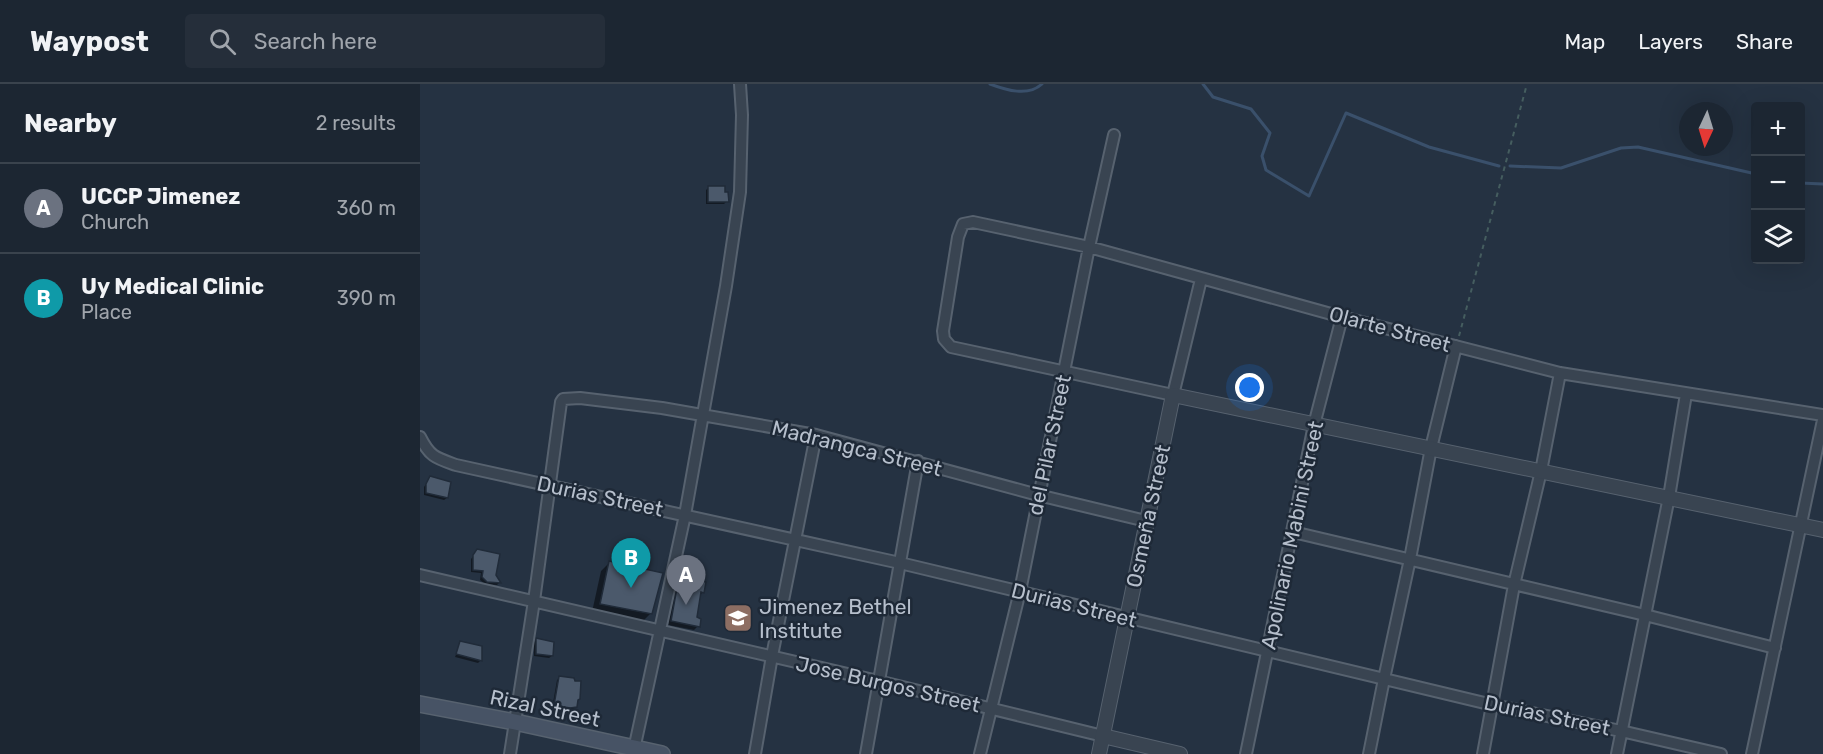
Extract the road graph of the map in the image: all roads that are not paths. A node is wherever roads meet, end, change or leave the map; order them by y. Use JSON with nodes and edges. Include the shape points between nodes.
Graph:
{"nodes":[{"id":1,"x":740,"y":84,"type":"edge"},
{"id":2,"x":1114,"y":135,"type":"dead end"},
{"id":3,"x":1089,"y":247,"type":"junction"},
{"id":4,"x":1201,"y":279,"type":"junction"},
{"id":5,"x":1342,"y":317,"type":"junction"},
{"id":6,"x":1456,"y":346,"type":"junction"},
{"id":7,"x":1065,"y":371,"type":"junction"},
{"id":8,"x":1560,"y":373,"type":"junction"},
{"id":9,"x":1173,"y":394,"type":"junction"},
{"id":10,"x":1686,"y":394,"type":"junction"},
{"id":11,"x":702,"y":414,"type":"junction"},
{"id":12,"x":1823,"y":415,"type":"edge"},
{"id":13,"x":1823,"y":420,"type":"edge"},
{"id":14,"x":1314,"y":425,"type":"junction"},
{"id":15,"x":816,"y":435,"type":"junction"},
{"id":16,"x":420,"y":437,"type":"edge"},
{"id":17,"x":1431,"y":448,"type":"junction"},
{"id":18,"x":918,"y":461,"type":"junction"},
{"id":19,"x":1541,"y":471,"type":"junction"},
{"id":20,"x":550,"y":486,"type":"junction"},
{"id":21,"x":1038,"y":495,"type":"junction"},
{"id":22,"x":1669,"y":497,"type":"junction"},
{"id":23,"x":685,"y":514,"type":"junction"},
{"id":24,"x":1146,"y":521,"type":"junction"},
{"id":25,"x":1800,"y":526,"type":"junction"},
{"id":26,"x":1823,"y":530,"type":"edge"},
{"id":27,"x":1293,"y":532,"type":"junction"},
{"id":28,"x":796,"y":540,"type":"junction"},
{"id":29,"x":1410,"y":559,"type":"junction"},
{"id":30,"x":900,"y":563,"type":"junction"},
{"id":31,"x":420,"y":575,"type":"edge"},
{"id":32,"x":1514,"y":585,"type":"junction"},
{"id":33,"x":1020,"y":591,"type":"junction"},
{"id":34,"x":534,"y":601,"type":"junction"},
{"id":35,"x":1645,"y":615,"type":"junction"},
{"id":36,"x":1127,"y":618,"type":"junction"},
{"id":37,"x":659,"y":630,"type":"junction"},
{"id":38,"x":1774,"y":648,"type":"junction"},
{"id":39,"x":1268,"y":650,"type":"junction"},
{"id":40,"x":772,"y":656,"type":"junction"},
{"id":41,"x":1383,"y":679,"type":"junction"},
{"id":42,"x":878,"y":681,"type":"junction"},
{"id":43,"x":420,"y":704,"type":"edge"},
{"id":44,"x":1493,"y":705,"type":"junction"},
{"id":45,"x":990,"y":708,"type":"junction"},
{"id":46,"x":515,"y":722,"type":"junction"},
{"id":47,"x":1621,"y":731,"type":"junction"},
{"id":48,"x":1103,"y":736,"type":"junction"},
{"id":49,"x":633,"y":751,"type":"edge"},
{"id":50,"x":510,"y":754,"type":"edge"},
{"id":51,"x":662,"y":754,"type":"edge"},
{"id":52,"x":755,"y":754,"type":"edge"},
{"id":53,"x":866,"y":754,"type":"edge"},
{"id":54,"x":980,"y":754,"type":"edge"},
{"id":55,"x":1099,"y":754,"type":"edge"},
{"id":56,"x":1180,"y":754,"type":"edge"},
{"id":57,"x":1246,"y":754,"type":"edge"},
{"id":58,"x":1369,"y":754,"type":"edge"},
{"id":59,"x":1483,"y":754,"type":"edge"},
{"id":60,"x":1617,"y":754,"type":"edge"},
{"id":61,"x":1721,"y":754,"type":"edge"},
{"id":62,"x":1752,"y":754,"type":"edge"}],
"edges":[{"from":1,"to":11,"type":"street","via":[[740,192]]},
{"from":2,"to":3,"type":"street","name":"del Pilar Street"},
{"from":3,"to":4,"type":"street","name":"Olarte Street"},
{"from":3,"to":7,"type":"street","name":"del Pilar Street"},
{"from":3,"to":7,"type":"street","name":"Olarte Street","via":[[973,222],[963,224],[958,237],[943,331],[947,344]]},
{"from":4,"to":5,"type":"street","name":"Olarte Street"},
{"from":4,"to":9,"type":"street","name":"Osmeña Street"},
{"from":5,"to":6,"type":"street","name":"Olarte Street"},
{"from":5,"to":14,"type":"street","name":"Apolinario Mabini Street"},
{"from":6,"to":8,"type":"street","name":"Olarte Street"},
{"from":6,"to":17,"type":"street"},
{"from":7,"to":9,"type":"street"},
{"from":7,"to":21,"type":"street","name":"del Pilar Street"},
{"from":8,"to":10,"type":"street","name":"Olarte Street"},
{"from":8,"to":19,"type":"street"},
{"from":9,"to":14,"type":"street"},
{"from":9,"to":24,"type":"street","name":"Osmeña Street"},
{"from":10,"to":12,"type":"street","name":"Olarte Street"},
{"from":10,"to":22,"type":"street"},
{"from":11,"to":15,"type":"street","name":"Madrangca Street"},
{"from":11,"to":20,"type":"street","name":"Madrangca Street","via":[[563,399]]},
{"from":11,"to":23,"type":"street"},
{"from":13,"to":25,"type":"street"},
{"from":14,"to":17,"type":"street"},
{"from":14,"to":27,"type":"street","name":"Apolinario Mabini Street"},
{"from":15,"to":18,"type":"street","name":"Madrangca Street"},
{"from":15,"to":28,"type":"street"},
{"from":16,"to":20,"type":"street","name":"Durias Street","via":[[428,453],[437,459]]},
{"from":17,"to":19,"type":"street"},
{"from":17,"to":29,"type":"street"},
{"from":18,"to":21,"type":"street","name":"Madrangca Street"},
{"from":18,"to":30,"type":"street"},
{"from":19,"to":22,"type":"street"},
{"from":19,"to":32,"type":"street"},
{"from":20,"to":23,"type":"street","name":"Durias Street"},
{"from":20,"to":34,"type":"street"},
{"from":21,"to":24,"type":"street","name":"Madrangca Street"},
{"from":21,"to":33,"type":"street","name":"del Pilar Street"},
{"from":22,"to":25,"type":"street"},
{"from":22,"to":35,"type":"street"},
{"from":23,"to":28,"type":"street","name":"Durias Street"},
{"from":23,"to":37,"type":"street"},
{"from":24,"to":36,"type":"street","name":"Osmeña Street"},
{"from":25,"to":26,"type":"street"},
{"from":25,"to":38,"type":"street"},
{"from":27,"to":29,"type":"street"},
{"from":27,"to":39,"type":"street","name":"Apolinario Mabini Street"},
{"from":28,"to":30,"type":"street","name":"Durias Street"},
{"from":28,"to":40,"type":"street"},
{"from":29,"to":32,"type":"street"},
{"from":29,"to":41,"type":"street"},
{"from":30,"to":33,"type":"street","name":"Durias Street"},
{"from":30,"to":42,"type":"street"},
{"from":31,"to":34,"type":"street","name":"Jose Burgos Street"},
{"from":32,"to":35,"type":"street"},
{"from":32,"to":44,"type":"street"},
{"from":33,"to":36,"type":"street","name":"Durias Street"},
{"from":33,"to":45,"type":"street","name":"del Pilar Street"},
{"from":34,"to":37,"type":"street","name":"Jose Burgos Street"},
{"from":34,"to":46,"type":"street"},
{"from":35,"to":38,"type":"street"},
{"from":35,"to":47,"type":"street"},
{"from":36,"to":39,"type":"street","name":"Durias Street"},
{"from":36,"to":48,"type":"street","name":"Osmeña Street"},
{"from":37,"to":40,"type":"street","name":"Jose Burgos Street"},
{"from":37,"to":49,"type":"street"},
{"from":38,"to":62,"type":"street"},
{"from":39,"to":41,"type":"street","name":"Durias Street"},
{"from":39,"to":57,"type":"street","name":"Apolinario Mabini Street"},
{"from":40,"to":42,"type":"street","name":"Jose Burgos Street"},
{"from":40,"to":52,"type":"street"},
{"from":41,"to":44,"type":"street","name":"Durias Street"},
{"from":41,"to":58,"type":"street"},
{"from":42,"to":45,"type":"street","name":"Jose Burgos Street"},
{"from":42,"to":53,"type":"street"},
{"from":43,"to":46,"type":"main road","name":"Rizal Street"},
{"from":44,"to":47,"type":"street","name":"Durias Street"},
{"from":44,"to":59,"type":"street"},
{"from":45,"to":48,"type":"street","name":"Jose Burgos Street"},
{"from":45,"to":54,"type":"street","name":"del Pilar Street"},
{"from":46,"to":49,"type":"main road","name":"Rizal Street"},
{"from":46,"to":50,"type":"street"},
{"from":47,"to":60,"type":"street"},
{"from":47,"to":61,"type":"street","name":"Durias Street"},
{"from":48,"to":55,"type":"street","name":"Osmeña Street"},
{"from":48,"to":56,"type":"street","name":"Jose Burgos Street"},
{"from":49,"to":51,"type":"main road","name":"Rizal Street"}]}
